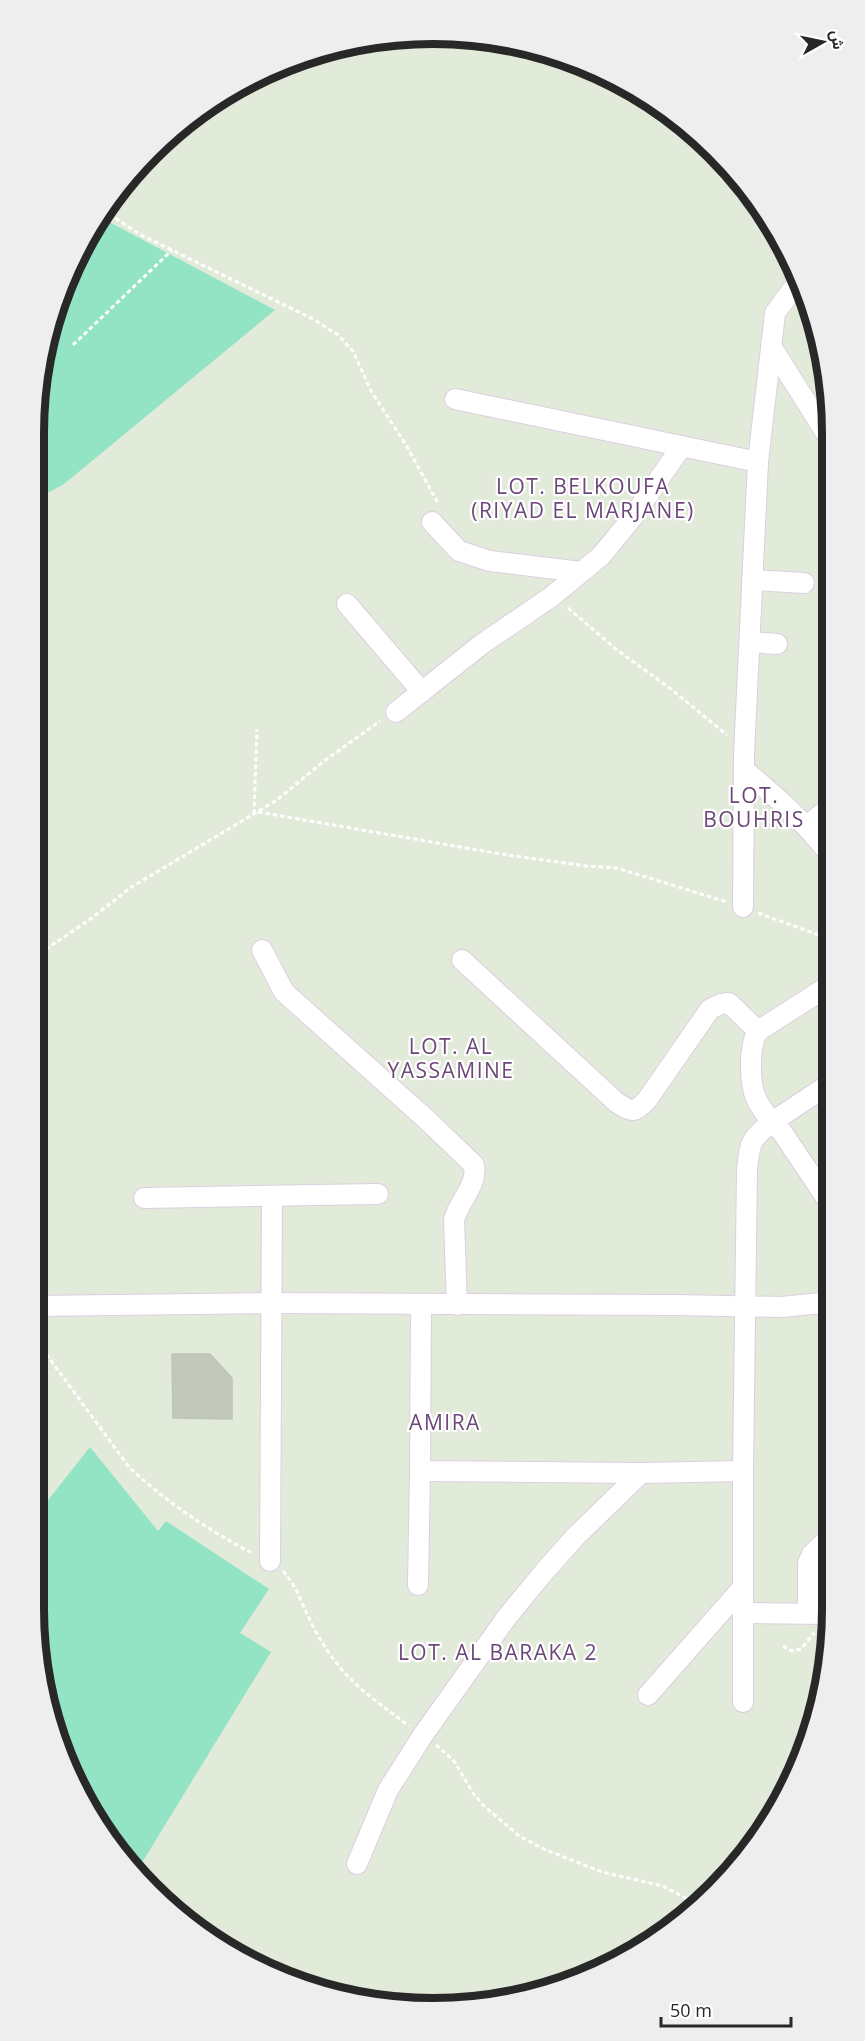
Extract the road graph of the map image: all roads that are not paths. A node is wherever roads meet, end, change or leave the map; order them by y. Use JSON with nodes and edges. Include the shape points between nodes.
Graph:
{"nodes":[{"id":1,"x":795,"y":292,"type":"edge"},
{"id":2,"x":771,"y":346,"type":"junction"},
{"id":3,"x":455,"y":399,"type":"dead end"},
{"id":4,"x":822,"y":427,"type":"edge"},
{"id":5,"x":682,"y":446,"type":"junction"},
{"id":6,"x":758,"y":462,"type":"junction"},
{"id":7,"x":436,"y":514,"type":"road end"},
{"id":8,"x":580,"y":572,"type":"junction"},
{"id":9,"x":752,"y":580,"type":"junction"},
{"id":10,"x":804,"y":583,"type":"dead end"},
{"id":11,"x":347,"y":604,"type":"dead end"},
{"id":12,"x":750,"y":642,"type":"junction"},
{"id":13,"x":777,"y":644,"type":"dead end"},
{"id":14,"x":422,"y":692,"type":"junction"},
{"id":15,"x":396,"y":712,"type":"road end"},
{"id":16,"x":744,"y":762,"type":"junction"},
{"id":17,"x":822,"y":814,"type":"edge"},
{"id":18,"x":807,"y":826,"type":"junction"},
{"id":19,"x":822,"y":845,"type":"edge"},
{"id":20,"x":743,"y":908,"type":"road end"},
{"id":21,"x":262,"y":950,"type":"dead end"},
{"id":22,"x":462,"y":960,"type":"dead end"},
{"id":23,"x":822,"y":990,"type":"edge"},
{"id":24,"x":758,"y":1031,"type":"junction"},
{"id":25,"x":822,"y":1089,"type":"edge"},
{"id":26,"x":772,"y":1122,"type":"junction"},
{"id":27,"x":822,"y":1187,"type":"edge"},
{"id":28,"x":378,"y":1194,"type":"dead end"},
{"id":29,"x":272,"y":1196,"type":"junction"},
{"id":30,"x":144,"y":1198,"type":"dead end"},
{"id":31,"x":271,"y":1303,"type":"junction"},
{"id":32,"x":822,"y":1303,"type":"edge"},
{"id":33,"x":421,"y":1305,"type":"junction"},
{"id":34,"x":457,"y":1305,"type":"junction"},
{"id":35,"x":44,"y":1306,"type":"edge"},
{"id":36,"x":747,"y":1306,"type":"junction"},
{"id":37,"x":420,"y":1471,"type":"junction"},
{"id":38,"x":743,"y":1471,"type":"junction"},
{"id":39,"x":641,"y":1473,"type":"junction"},
{"id":40,"x":822,"y":1544,"type":"edge"},
{"id":41,"x":270,"y":1561,"type":"road end"},
{"id":42,"x":418,"y":1585,"type":"dead end"},
{"id":43,"x":743,"y":1587,"type":"junction"},
{"id":44,"x":743,"y":1613,"type":"junction"},
{"id":45,"x":648,"y":1695,"type":"dead end"},
{"id":46,"x":743,"y":1702,"type":"dead end"},
{"id":47,"x":357,"y":1864,"type":"dead end"}],
"edges":[{"from":1,"to":2,"type":"street","via":[[775,313]]},
{"from":2,"to":4,"type":"street"},
{"from":2,"to":6,"type":"street"},
{"from":3,"to":5,"type":"street"},
{"from":5,"to":6,"type":"street"},
{"from":5,"to":8,"type":"street","via":[[632,518],[601,556]]},
{"from":6,"to":9,"type":"street"},
{"from":7,"to":8,"type":"street","via":[[459,551],[490,561]]},
{"from":8,"to":14,"type":"street"},
{"from":9,"to":10,"type":"street"},
{"from":9,"to":12,"type":"street"},
{"from":11,"to":14,"type":"street"},
{"from":12,"to":13,"type":"street"},
{"from":12,"to":16,"type":"street"},
{"from":14,"to":15,"type":"street"},
{"from":16,"to":18,"type":"street"},
{"from":16,"to":20,"type":"street"},
{"from":17,"to":18,"type":"street"},
{"from":18,"to":19,"type":"street"},
{"from":21,"to":34,"type":"street","via":[[284,992],[474,1166],[475,1179],[454,1220]]},
{"from":22,"to":24,"type":"street","via":[[629,1111],[637,1110],[647,1100],[710,1009],[729,1004]]},
{"from":23,"to":24,"type":"street"},
{"from":24,"to":26,"type":"street","via":[[752,1047],[753,1088]]},
{"from":25,"to":26,"type":"street"},
{"from":26,"to":27,"type":"street"},
{"from":26,"to":36,"type":"street","via":[[750,1144]]},
{"from":28,"to":29,"type":"street"},
{"from":29,"to":30,"type":"street"},
{"from":29,"to":31,"type":"street"},
{"from":31,"to":33,"type":"street"},
{"from":31,"to":35,"type":"street"},
{"from":31,"to":41,"type":"street"},
{"from":32,"to":36,"type":"street"},
{"from":33,"to":34,"type":"street"},
{"from":33,"to":37,"type":"street"},
{"from":34,"to":36,"type":"street"},
{"from":36,"to":38,"type":"street"},
{"from":37,"to":39,"type":"street"},
{"from":37,"to":42,"type":"street"},
{"from":38,"to":39,"type":"street"},
{"from":38,"to":43,"type":"street"},
{"from":39,"to":47,"type":"street","via":[[575,1538],[507,1617],[388,1790]]},
{"from":40,"to":44,"type":"street","via":[[808,1563],[817,1613]]},
{"from":43,"to":44,"type":"street"},
{"from":43,"to":45,"type":"street"},
{"from":44,"to":46,"type":"street"}]}
